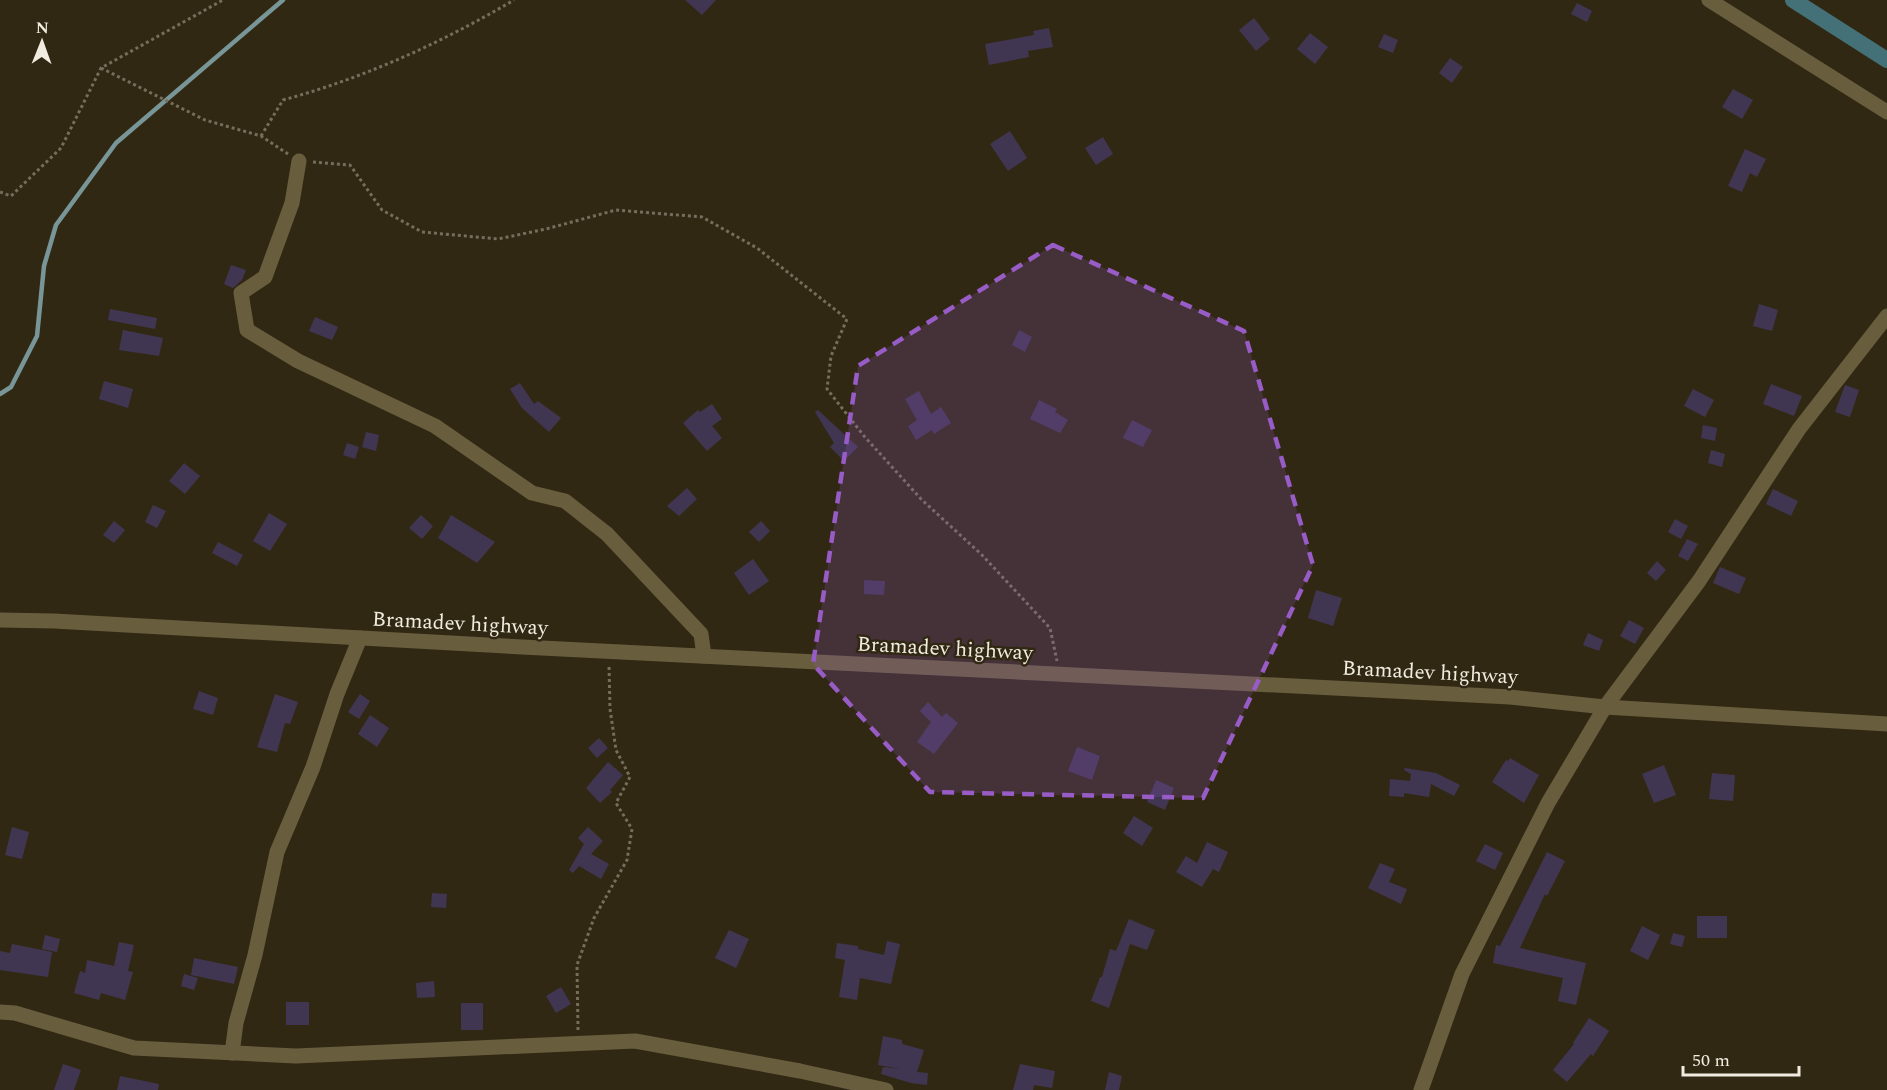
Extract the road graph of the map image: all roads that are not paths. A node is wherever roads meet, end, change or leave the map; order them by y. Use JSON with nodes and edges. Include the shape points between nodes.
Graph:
{"nodes":[{"id":1,"x":1709,"y":0,"type":"edge"},
{"id":2,"x":1887,"y":112,"type":"edge"},
{"id":3,"x":299,"y":161,"type":"road end"},
{"id":4,"x":1887,"y":316,"type":"edge"},
{"id":5,"x":0,"y":621,"type":"edge"},
{"id":6,"x":360,"y":638,"type":"junction"},
{"id":7,"x":704,"y":656,"type":"junction"},
{"id":8,"x":1605,"y":706,"type":"junction"},
{"id":9,"x":1887,"y":724,"type":"edge"},
{"id":10,"x":0,"y":1012,"type":"edge"},
{"id":11,"x":232,"y":1053,"type":"junction"},
{"id":12,"x":886,"y":1090,"type":"edge"},
{"id":13,"x":1421,"y":1090,"type":"edge"}],
"edges":[{"from":1,"to":2,"type":"street"},
{"from":3,"to":7,"type":"street","via":[[292,203],[265,277],[241,293],[247,330],[298,361],[435,426],[532,493],[565,501],[607,534],[701,634]]},
{"from":4,"to":8,"type":"street","via":[[1799,429],[1699,581]]},
{"from":5,"to":6,"type":"street","name":"Bramadev highway"},
{"from":6,"to":7,"type":"street","name":"Bramadev highway"},
{"from":6,"to":11,"type":"street","via":[[277,852]]},
{"from":7,"to":8,"type":"street","name":"Bramadev highway","via":[[1510,697]]},
{"from":8,"to":9,"type":"street","name":"Bramadev highway"},
{"from":8,"to":13,"type":"street","via":[[1548,803],[1462,974]]},
{"from":10,"to":11,"type":"street","via":[[134,1048]]},
{"from":11,"to":12,"type":"street","via":[[296,1056],[635,1041]]}]}
